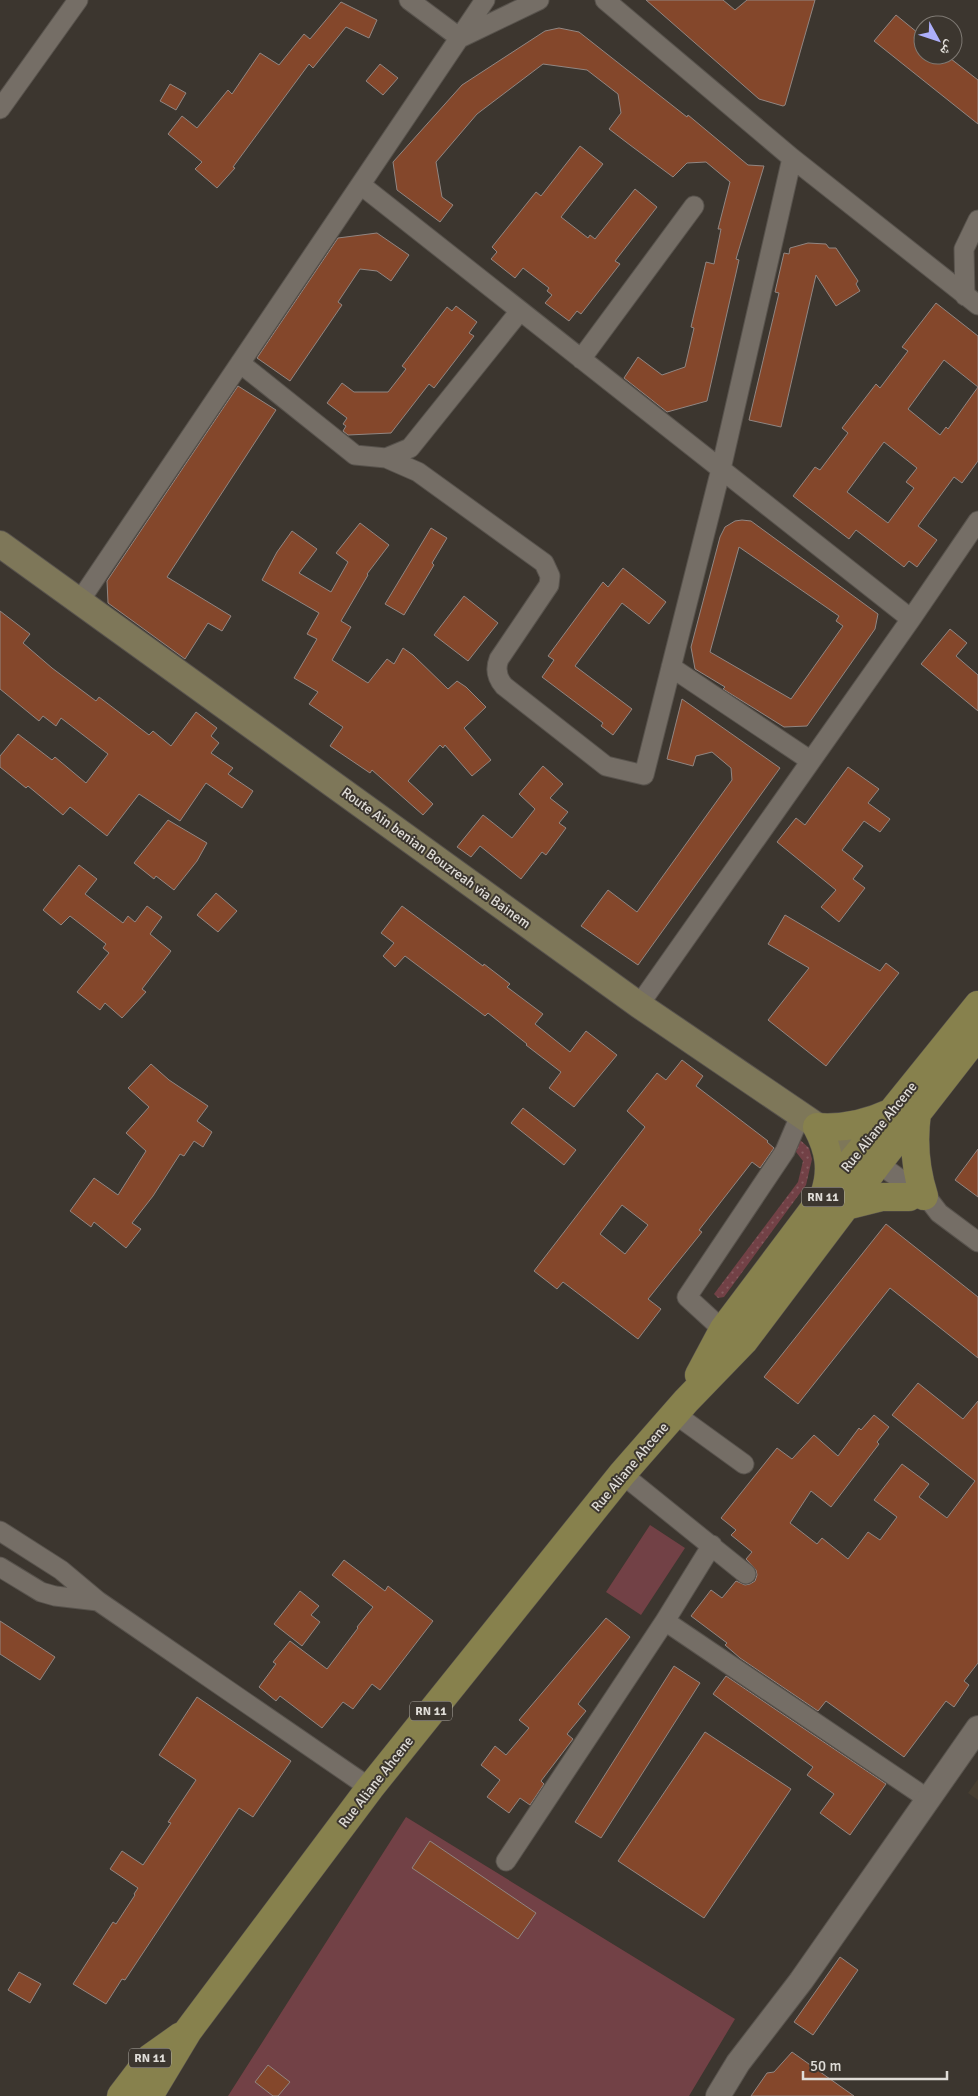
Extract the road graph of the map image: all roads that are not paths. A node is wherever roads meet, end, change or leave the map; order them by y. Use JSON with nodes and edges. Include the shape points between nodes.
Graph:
{"nodes":[{"id":1,"x":78,"y":0,"type":"edge"},
{"id":2,"x":409,"y":0,"type":"edge"},
{"id":3,"x":485,"y":0,"type":"edge"},
{"id":4,"x":539,"y":0,"type":"edge"},
{"id":5,"x":605,"y":0,"type":"edge"},
{"id":6,"x":460,"y":38,"type":"junction"},
{"id":7,"x":0,"y":109,"type":"edge"},
{"id":8,"x":792,"y":158,"type":"junction"},
{"id":9,"x":361,"y":185,"type":"junction"},
{"id":10,"x":694,"y":206,"type":"dead end"},
{"id":11,"x":978,"y":220,"type":"edge"},
{"id":12,"x":972,"y":300,"type":"edge"},
{"id":13,"x":520,"y":311,"type":"junction"},
{"id":14,"x":581,"y":359,"type":"junction"},
{"id":15,"x":240,"y":363,"type":"junction"},
{"id":16,"x":386,"y":458,"type":"junction"},
{"id":17,"x":721,"y":469,"type":"junction"},
{"id":18,"x":977,"y":527,"type":"edge"},
{"id":19,"x":0,"y":544,"type":"edge"},
{"id":20,"x":79,"y":602,"type":"junction"},
{"id":21,"x":911,"y":619,"type":"junction"},
{"id":22,"x":671,"y":667,"type":"junction"},
{"id":23,"x":811,"y":761,"type":"junction"},
{"id":24,"x":639,"y":1004,"type":"junction"},
{"id":25,"x":978,"y":1005,"type":"edge"},
{"id":26,"x":978,"y":1035,"type":"edge"},
{"id":27,"x":904,"y":1113,"type":"junction"},
{"id":28,"x":808,"y":1122,"type":"junction"},
{"id":29,"x":866,"y":1160,"type":"junction"},
{"id":30,"x":834,"y":1201,"type":"junction"},
{"id":31,"x":924,"y":1202,"type":"junction"},
{"id":32,"x":978,"y":1242,"type":"edge"},
{"id":33,"x":722,"y":1330,"type":"junction"},
{"id":34,"x":680,"y":1408,"type":"junction"},
{"id":35,"x":744,"y":1464,"type":"dead end"},
{"id":36,"x":622,"y":1474,"type":"junction"},
{"id":37,"x":0,"y":1531,"type":"edge"},
{"id":38,"x":712,"y":1545,"type":"junction"},
{"id":39,"x":0,"y":1567,"type":"edge"},
{"id":40,"x":746,"y":1574,"type":"dead end"},
{"id":41,"x":98,"y":1601,"type":"junction"},
{"id":42,"x":665,"y":1621,"type":"junction"},
{"id":43,"x":978,"y":1728,"type":"edge"},
{"id":44,"x":370,"y":1788,"type":"junction"},
{"id":45,"x":928,"y":1799,"type":"junction"},
{"id":46,"x":506,"y":1861,"type":"dead end"},
{"id":47,"x":188,"y":2031,"type":"junction"},
{"id":48,"x":121,"y":2096,"type":"edge"},
{"id":49,"x":149,"y":2096,"type":"edge"},
{"id":50,"x":718,"y":2096,"type":"edge"}],
"edges":[{"from":1,"to":7,"type":"street"},
{"from":2,"to":6,"type":"street"},
{"from":3,"to":6,"type":"street"},
{"from":4,"to":6,"type":"street"},
{"from":5,"to":8,"type":"street"},
{"from":6,"to":9,"type":"street"},
{"from":8,"to":12,"type":"street"},
{"from":8,"to":17,"type":"street"},
{"from":9,"to":13,"type":"street"},
{"from":9,"to":15,"type":"street"},
{"from":10,"to":14,"type":"street"},
{"from":11,"to":12,"type":"street","via":[[964,249]]},
{"from":13,"to":14,"type":"street"},
{"from":13,"to":16,"type":"street","via":[[410,448]]},
{"from":14,"to":17,"type":"street"},
{"from":15,"to":16,"type":"street","via":[[355,454]]},
{"from":15,"to":20,"type":"street"},
{"from":16,"to":22,"type":"street","via":[[418,472],[547,567],[550,585],[499,659],[496,668],[498,678],[606,766],[644,775]]},
{"from":17,"to":21,"type":"street"},
{"from":17,"to":22,"type":"street"},
{"from":18,"to":21,"type":"street"},
{"from":19,"to":20,"type":"main road","name":"Route Ain benian Bouzreah via Bainem"},
{"from":20,"to":24,"type":"main road","name":"Route Ain benian Bouzreah via Bainem"},
{"from":21,"to":23,"type":"street"},
{"from":22,"to":23,"type":"street"},
{"from":23,"to":24,"type":"street"},
{"from":24,"to":28,"type":"main road","name":"Route Ain benian Bouzreah via Bainem"},
{"from":25,"to":27,"type":"main road","name":"Rue Aliane Ahcene","number":"RN 11"},
{"from":26,"to":27,"type":"main road","name":"Rue Aliane Ahcene","number":"RN 11"},
{"from":27,"to":28,"type":"main road","via":[[832,1128]]},
{"from":27,"to":29,"type":"main road","name":"Rue Aliane Ahcene","number":"RN 11"},
{"from":27,"to":31,"type":"main road","via":[[914,1146]]},
{"from":28,"to":29,"type":"main road","name":"Route Ain benian Bouzreah via Bainem"},
{"from":28,"to":30,"type":"main road","via":[[828,1154],[828,1183]]},
{"from":28,"to":33,"type":"street","via":[[687,1297]]},
{"from":29,"to":30,"type":"main road","name":"Rue Aliane Ahcene","number":"RN 11"},
{"from":29,"to":31,"type":"street","via":[[886,1169]]},
{"from":30,"to":31,"type":"main road","via":[[882,1197]]},
{"from":30,"to":33,"type":"main road","name":"Rue Aliane Ahcene","number":"RN 11"},
{"from":30,"to":34,"type":"main road","name":"Rue Aliane Ahcene","number":"RN 11","via":[[744,1341]]},
{"from":31,"to":32,"type":"street"},
{"from":33,"to":34,"type":"main road","name":"Rue Aliane Ahcene","number":"RN 11"},
{"from":34,"to":35,"type":"street"},
{"from":34,"to":36,"type":"main road","name":"Rue Aliane Ahcene","number":"RN 11"},
{"from":36,"to":38,"type":"street"},
{"from":36,"to":44,"type":"main road","name":"Rue Aliane Ahcene","number":"RN 11"},
{"from":37,"to":41,"type":"street","via":[[61,1570]]},
{"from":38,"to":40,"type":"street"},
{"from":38,"to":42,"type":"street"},
{"from":39,"to":41,"type":"street","via":[[41,1592]]},
{"from":41,"to":44,"type":"street"},
{"from":42,"to":45,"type":"street"},
{"from":42,"to":46,"type":"street"},
{"from":43,"to":45,"type":"street"},
{"from":44,"to":47,"type":"main road","name":"Rue Aliane Ahcene","number":"RN 11"},
{"from":45,"to":50,"type":"street","via":[[801,1981],[738,2063]]},
{"from":47,"to":48,"type":"main road","name":"Rue Aliane Ahcene","number":"RN 11","via":[[150,2058]]},
{"from":47,"to":49,"type":"main road","name":"Rue Aliane Ahcene","number":"RN 11"}]}
